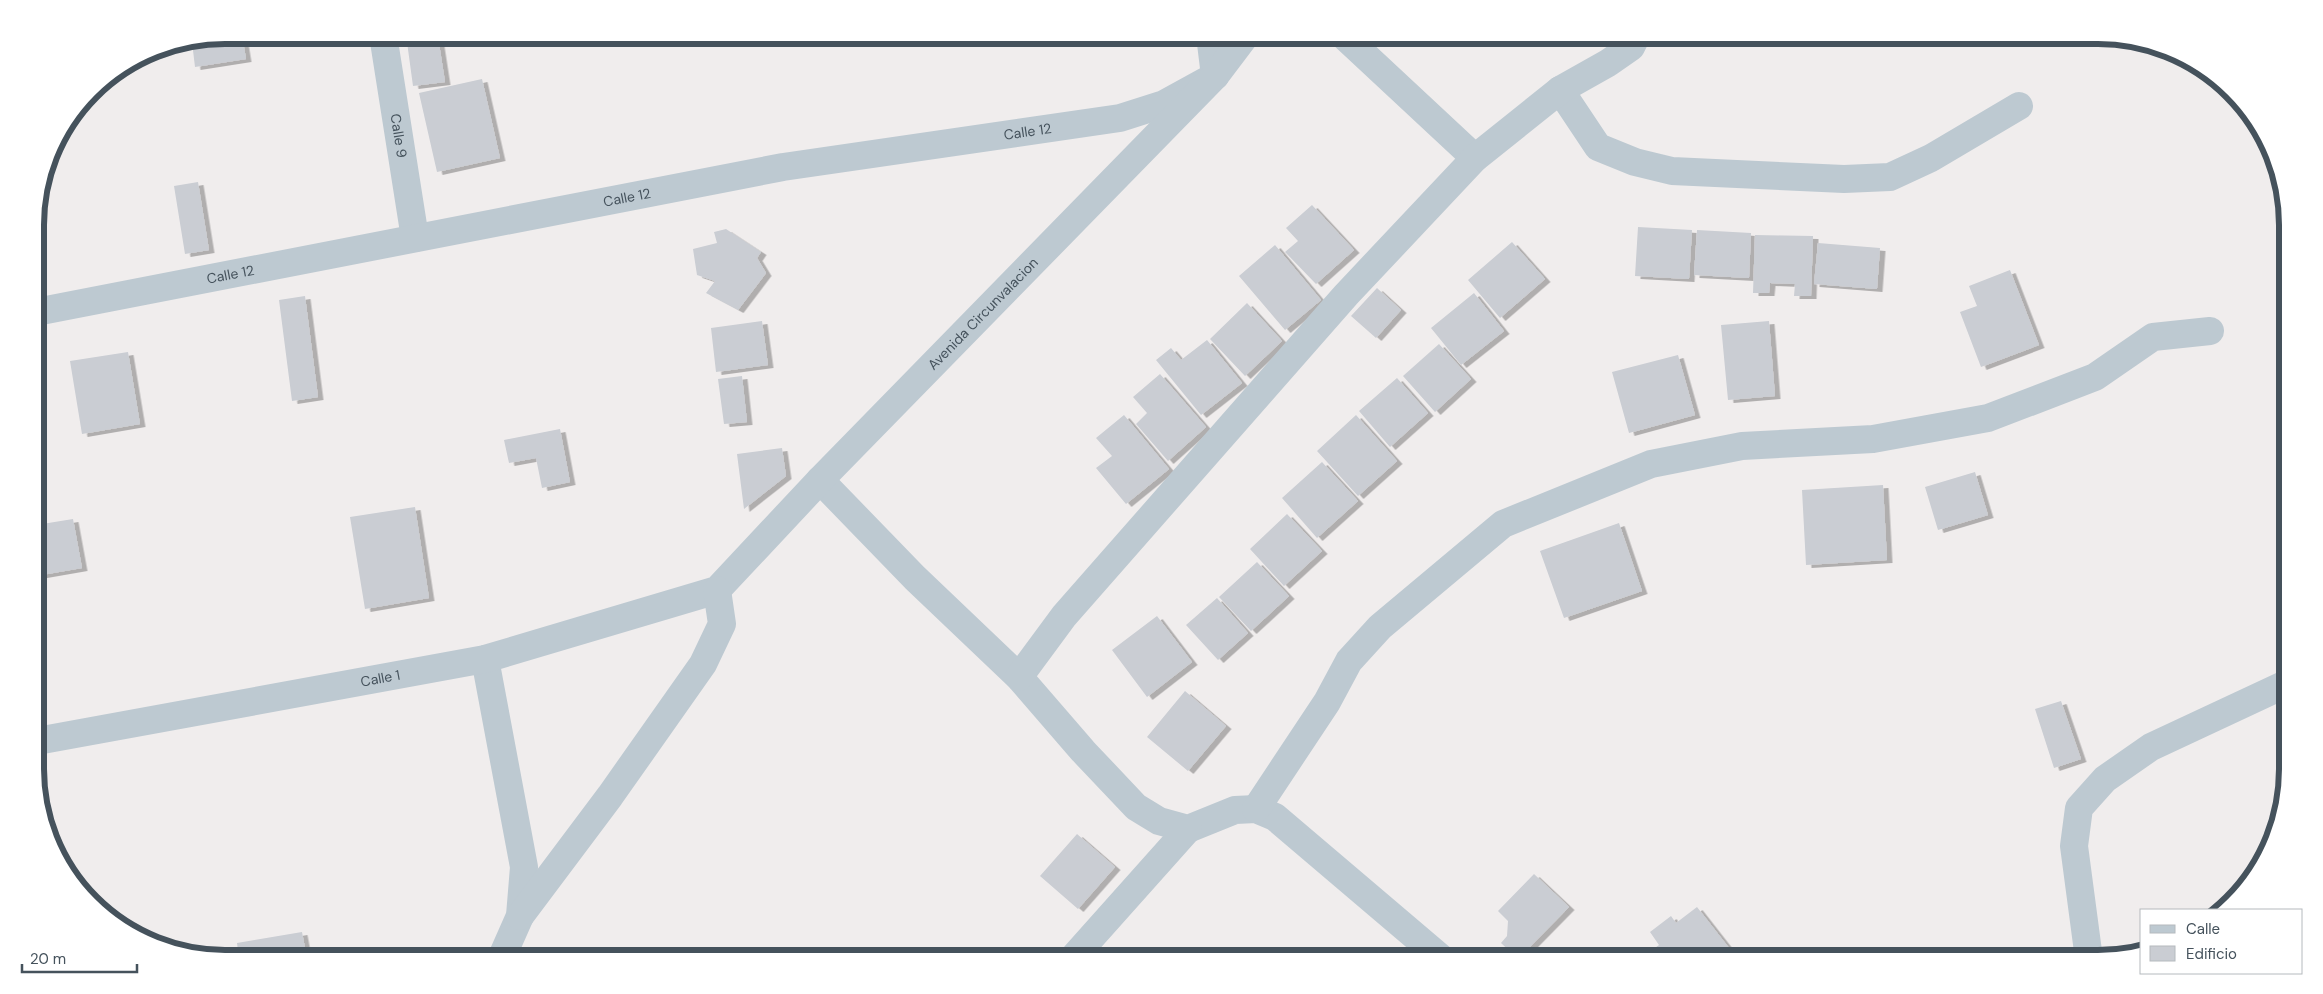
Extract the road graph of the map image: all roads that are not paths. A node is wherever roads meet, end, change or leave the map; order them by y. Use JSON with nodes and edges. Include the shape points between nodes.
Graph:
{"nodes":[{"id":1,"x":384,"y":44,"type":"edge"},
{"id":2,"x":1211,"y":44,"type":"edge"},
{"id":3,"x":1239,"y":44,"type":"edge"},
{"id":4,"x":1353,"y":44,"type":"edge"},
{"id":5,"x":1632,"y":44,"type":"edge"},
{"id":6,"x":1215,"y":76,"type":"junction"},
{"id":7,"x":1560,"y":90,"type":"junction"},
{"id":8,"x":2019,"y":106,"type":"dead end"},
{"id":9,"x":1475,"y":158,"type":"junction"},
{"id":10,"x":415,"y":238,"type":"junction"},
{"id":11,"x":44,"y":310,"type":"edge"},
{"id":12,"x":2210,"y":331,"type":"dead end"},
{"id":13,"x":820,"y":480,"type":"junction"},
{"id":14,"x":717,"y":590,"type":"junction"},
{"id":15,"x":485,"y":659,"type":"junction"},
{"id":16,"x":1019,"y":677,"type":"junction"},
{"id":17,"x":2279,"y":687,"type":"edge"},
{"id":18,"x":44,"y":740,"type":"edge"},
{"id":19,"x":1256,"y":808,"type":"junction"},
{"id":20,"x":1188,"y":829,"type":"junction"},
{"id":21,"x":520,"y":916,"type":"junction"},
{"id":22,"x":505,"y":950,"type":"edge"},
{"id":23,"x":1080,"y":950,"type":"edge"},
{"id":24,"x":1431,"y":950,"type":"edge"},
{"id":25,"x":2088,"y":950,"type":"edge"}],
"edges":[{"from":1,"to":10,"type":"street","name":"Calle 9"},
{"from":2,"to":6,"type":"street"},
{"from":3,"to":6,"type":"street","name":"Avenida Circunvalacion"},
{"from":4,"to":9,"type":"street"},
{"from":5,"to":7,"type":"street","via":[[1616,58]]},
{"from":6,"to":10,"type":"street","name":"Calle 12","via":[[1164,104],[1120,118],[783,167]]},
{"from":6,"to":13,"type":"street","name":"Avenida Circunvalacion"},
{"from":7,"to":8,"type":"street","via":[[1598,147],[1635,162],[1672,171],[1844,179],[1890,177],[1931,158]]},
{"from":7,"to":9,"type":"street"},
{"from":9,"to":16,"type":"street","via":[[1346,294],[1064,616]]},
{"from":10,"to":11,"type":"street","name":"Calle 12"},
{"from":12,"to":19,"type":"street","via":[[2153,337],[2095,377],[1988,418],[1873,439],[1742,446],[1651,464],[1503,524],[1380,627],[1350,661],[1327,702]]},
{"from":13,"to":14,"type":"street","name":"Avenida Circunvalacion"},
{"from":13,"to":16,"type":"street","via":[[915,578]]},
{"from":14,"to":15,"type":"street","name":"Calle 1"},
{"from":14,"to":21,"type":"street","via":[[722,624],[703,664]]},
{"from":15,"to":18,"type":"street","name":"Calle 1"},
{"from":15,"to":21,"type":"street","via":[[524,867]]},
{"from":16,"to":20,"type":"street","via":[[1136,807],[1159,821]]},
{"from":17,"to":25,"type":"street","via":[[2151,747],[2105,779],[2079,808],[2074,846]]},
{"from":19,"to":20,"type":"street","via":[[1235,810]]},
{"from":19,"to":24,"type":"street","via":[[1288,828]]},
{"from":20,"to":23,"type":"street"},
{"from":21,"to":22,"type":"street"}]}
